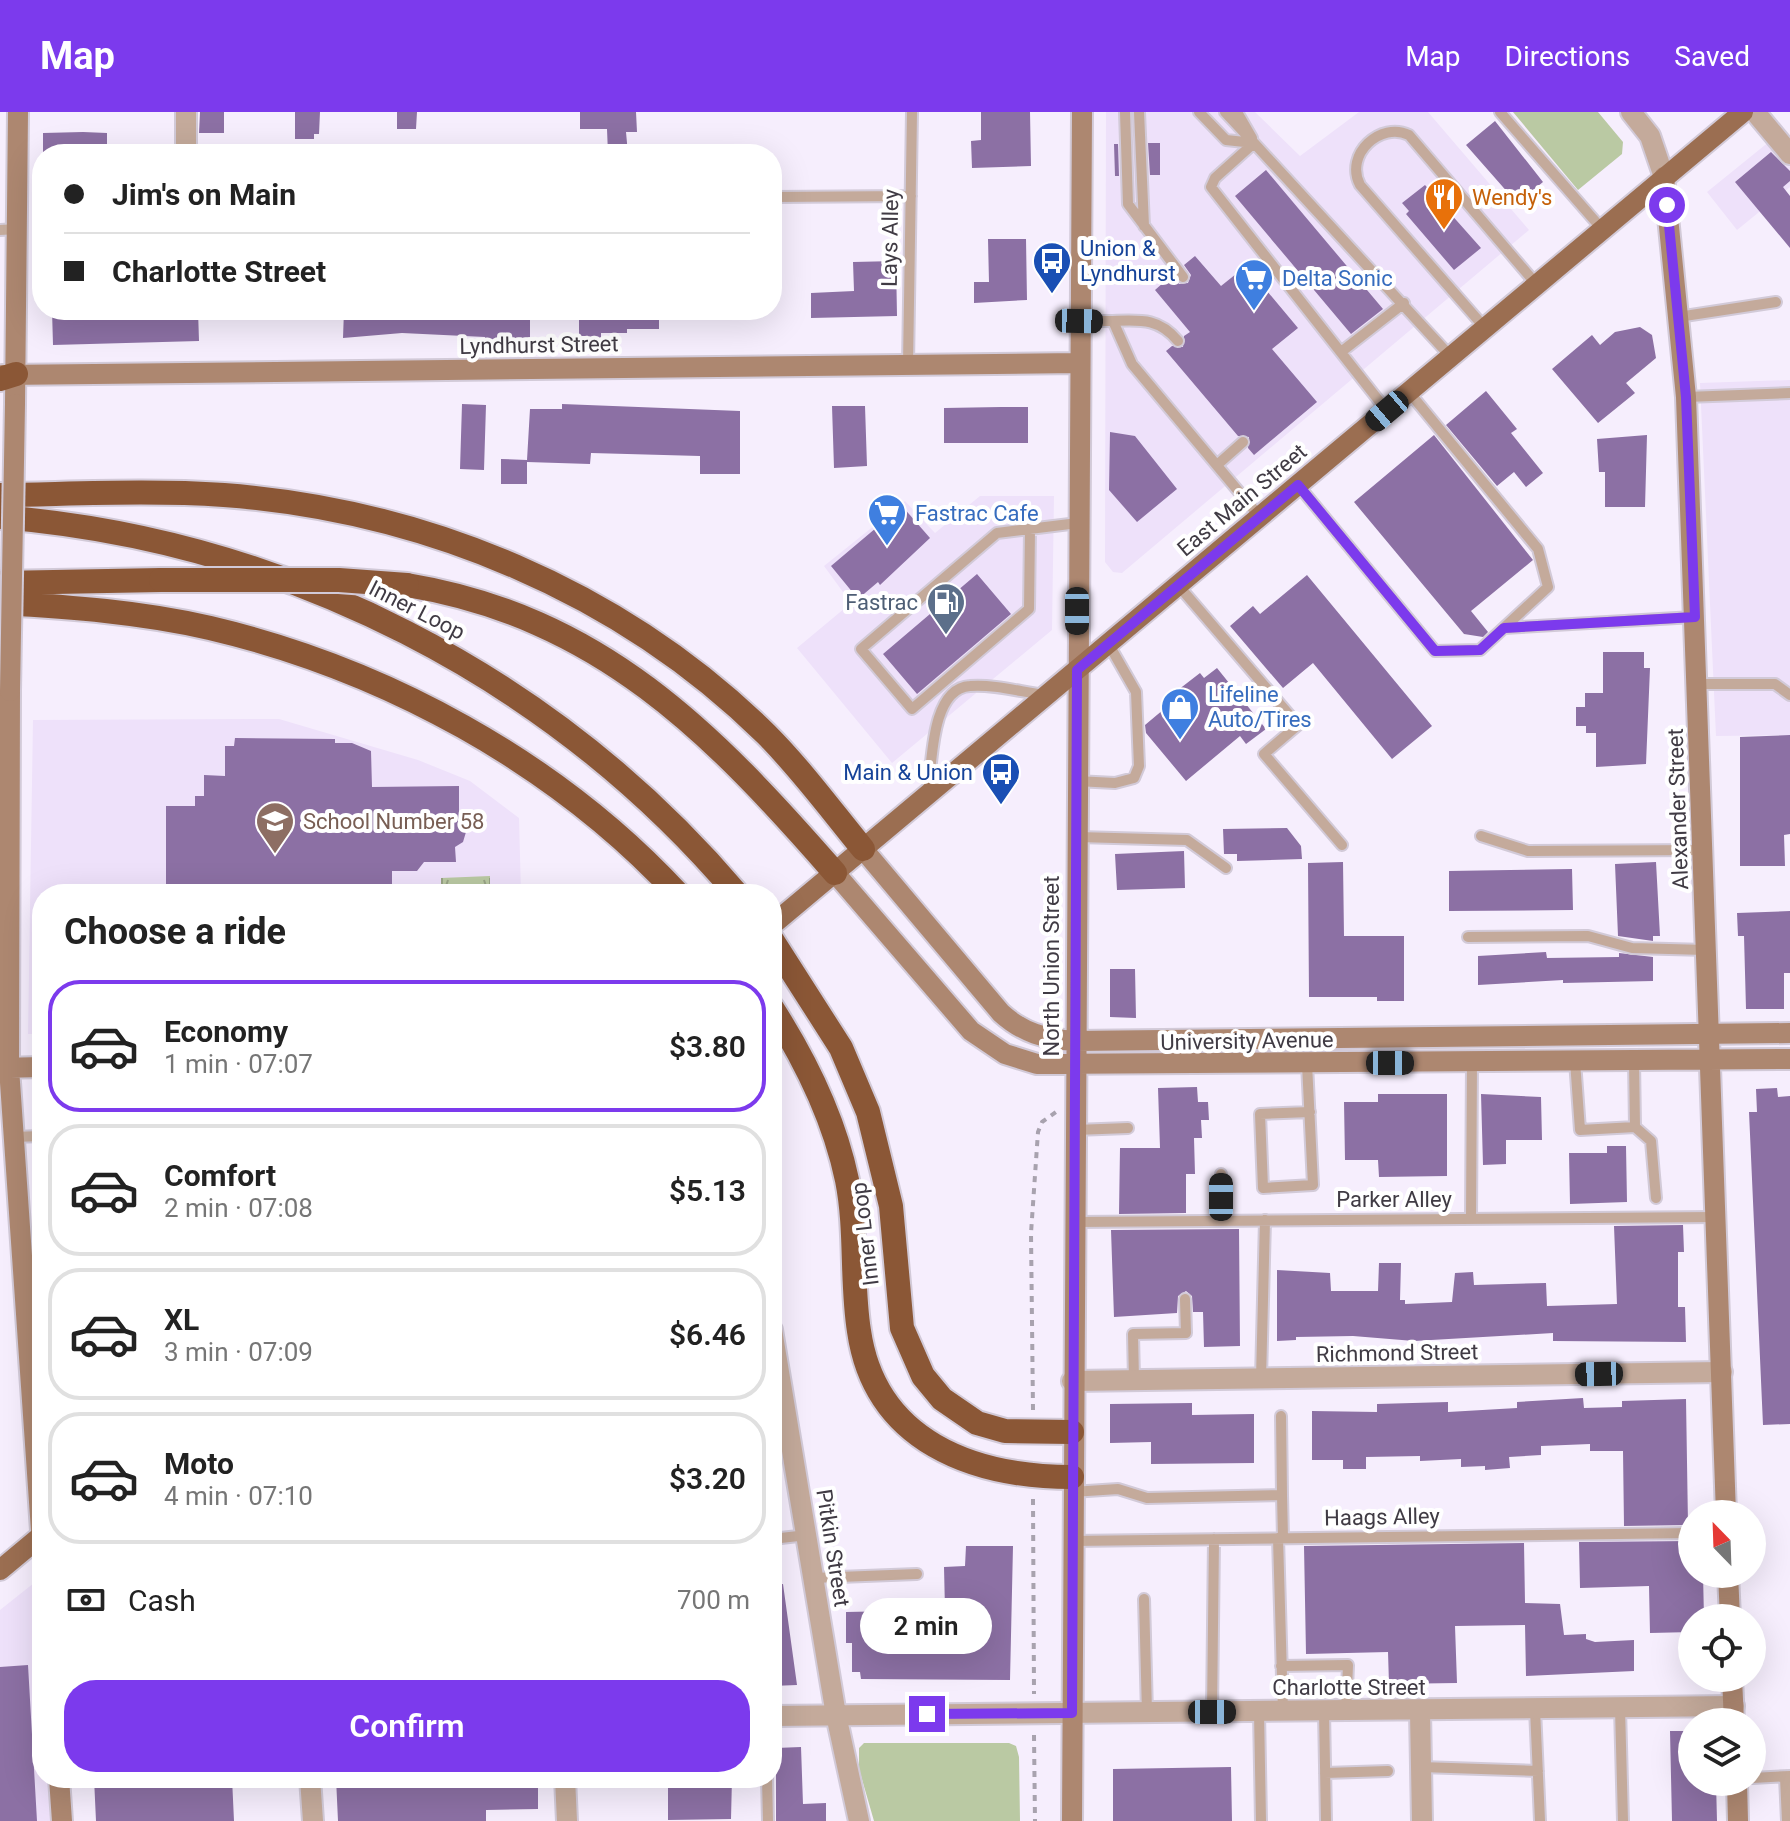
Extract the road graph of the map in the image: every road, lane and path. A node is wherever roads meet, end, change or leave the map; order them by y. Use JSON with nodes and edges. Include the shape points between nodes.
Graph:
{"nodes":[{"id":1,"x":18,"y":112,"type":"edge"},
{"id":2,"x":186,"y":112,"type":"edge"},
{"id":3,"x":912,"y":112,"type":"edge"},
{"id":4,"x":1082,"y":112,"type":"edge"},
{"id":5,"x":1125,"y":112,"type":"edge"},
{"id":6,"x":1199,"y":112,"type":"edge"},
{"id":7,"x":1225,"y":112,"type":"edge"},
{"id":8,"x":1237,"y":112,"type":"edge"},
{"id":9,"x":1500,"y":112,"type":"edge"},
{"id":10,"x":1631,"y":112,"type":"edge"},
{"id":11,"x":1743,"y":112,"type":"edge"},
{"id":12,"x":1755,"y":112,"type":"edge"},
{"id":13,"x":1140,"y":113,"type":"edge"},
{"id":14,"x":1254,"y":143,"type":"junction"},
{"id":15,"x":186,"y":144,"type":"edge"},
{"id":16,"x":1790,"y":154,"type":"edge"},
{"id":17,"x":1664,"y":177,"type":"junction"},
{"id":18,"x":911,"y":196,"type":"junction"},
{"id":19,"x":782,"y":197,"type":"edge"},
{"id":20,"x":1144,"y":226,"type":"junction"},
{"id":21,"x":8,"y":229,"type":"edge"},
{"id":22,"x":1602,"y":229,"type":"junction"},
{"id":23,"x":1183,"y":277,"type":"dead end"},
{"id":24,"x":1537,"y":285,"type":"junction"},
{"id":25,"x":1776,"y":302,"type":"dead end"},
{"id":26,"x":1404,"y":303,"type":"junction"},
{"id":27,"x":1678,"y":317,"type":"junction"},
{"id":28,"x":1079,"y":321,"type":"junction"},
{"id":29,"x":1113,"y":321,"type":"junction"},
{"id":30,"x":1485,"y":328,"type":"junction"},
{"id":31,"x":1178,"y":341,"type":"dead end"},
{"id":32,"x":1341,"y":352,"type":"junction"},
{"id":33,"x":1451,"y":357,"type":"junction"},
{"id":34,"x":1078,"y":363,"type":"junction"},
{"id":35,"x":908,"y":365,"type":"junction"},
{"id":36,"x":5,"y":376,"type":"edge"},
{"id":37,"x":1409,"y":392,"type":"junction"},
{"id":38,"x":1790,"y":393,"type":"edge"},
{"id":39,"x":1686,"y":397,"type":"junction"},
{"id":40,"x":1387,"y":411,"type":"junction"},
{"id":41,"x":1243,"y":442,"type":"dead end"},
{"id":42,"x":1217,"y":465,"type":"junction"},
{"id":43,"x":1298,"y":485,"type":"junction"},
{"id":44,"x":0,"y":495,"type":"edge"},
{"id":45,"x":0,"y":517,"type":"edge"},
{"id":46,"x":1260,"y":517,"type":"junction"},
{"id":47,"x":1078,"y":523,"type":"junction"},
{"id":48,"x":1030,"y":529,"type":"junction"},
{"id":49,"x":0,"y":583,"type":"edge"},
{"id":50,"x":1178,"y":585,"type":"junction"},
{"id":51,"x":0,"y":603,"type":"edge"},
{"id":52,"x":1695,"y":617,"type":"junction"},
{"id":53,"x":1504,"y":628,"type":"junction"},
{"id":54,"x":1108,"y":643,"type":"junction"},
{"id":55,"x":1077,"y":670,"type":"junction"},
{"id":56,"x":942,"y":684,"type":"junction"},
{"id":57,"x":1698,"y":684,"type":"junction"},
{"id":58,"x":951,"y":693,"type":"junction"},
{"id":59,"x":1046,"y":695,"type":"junction"},
{"id":60,"x":1790,"y":695,"type":"edge"},
{"id":61,"x":7,"y":701,"type":"edge"},
{"id":62,"x":1076,"y":781,"type":"junction"},
{"id":63,"x":927,"y":795,"type":"junction"},
{"id":64,"x":1481,"y":836,"type":"dead end"},
{"id":65,"x":1076,"y":837,"type":"junction"},
{"id":66,"x":1342,"y":845,"type":"dead end"},
{"id":67,"x":863,"y":849,"type":"junction"},
{"id":68,"x":1704,"y":850,"type":"junction"},
{"id":69,"x":1226,"y":868,"type":"dead end"},
{"id":70,"x":835,"y":873,"type":"junction"},
{"id":71,"x":667,"y":884,"type":"edge"},
{"id":72,"x":728,"y":884,"type":"edge"},
{"id":73,"x":4,"y":904,"type":"edge"},
{"id":74,"x":782,"y":916,"type":"edge"},
{"id":75,"x":1468,"y":937,"type":"dead end"},
{"id":76,"x":1706,"y":950,"type":"junction"},
{"id":77,"x":782,"y":956,"type":"edge"},
{"id":78,"x":782,"y":1025,"type":"edge"},
{"id":79,"x":1790,"y":1033,"type":"edge"},
{"id":80,"x":1707,"y":1034,"type":"junction"},
{"id":81,"x":1075,"y":1041,"type":"junction"},
{"id":82,"x":1790,"y":1059,"type":"edge"},
{"id":83,"x":1634,"y":1060,"type":"junction"},
{"id":84,"x":1708,"y":1060,"type":"junction"},
{"id":85,"x":1575,"y":1061,"type":"junction"},
{"id":86,"x":1472,"y":1062,"type":"junction"},
{"id":87,"x":1307,"y":1064,"type":"junction"},
{"id":88,"x":1074,"y":1066,"type":"junction"},
{"id":89,"x":32,"y":1067,"type":"edge"},
{"id":90,"x":4,"y":1068,"type":"edge"},
{"id":91,"x":1074,"y":1106,"type":"junction"},
{"id":92,"x":1310,"y":1112,"type":"junction"},
{"id":93,"x":1635,"y":1127,"type":"junction"},
{"id":94,"x":1128,"y":1128,"type":"dead end"},
{"id":95,"x":1073,"y":1130,"type":"junction"},
{"id":96,"x":32,"y":1136,"type":"edge"},
{"id":97,"x":13,"y":1137,"type":"junction"},
{"id":98,"x":1221,"y":1174,"type":"dead end"},
{"id":99,"x":1656,"y":1198,"type":"dead end"},
{"id":100,"x":1716,"y":1217,"type":"junction"},
{"id":101,"x":1471,"y":1219,"type":"junction"},
{"id":102,"x":1221,"y":1220,"type":"junction"},
{"id":103,"x":1265,"y":1220,"type":"junction"},
{"id":104,"x":1073,"y":1222,"type":"junction"},
{"id":105,"x":32,"y":1294,"type":"edge"},
{"id":106,"x":1185,"y":1299,"type":"dead end"},
{"id":107,"x":1722,"y":1372,"type":"junction"},
{"id":108,"x":1261,"y":1379,"type":"junction"},
{"id":109,"x":1134,"y":1380,"type":"junction"},
{"id":110,"x":1072,"y":1381,"type":"junction"},
{"id":111,"x":782,"y":1408,"type":"edge"},
{"id":112,"x":1033,"y":1408,"type":"dead end"},
{"id":113,"x":1281,"y":1416,"type":"dead end"},
{"id":114,"x":1072,"y":1432,"type":"junction"},
{"id":115,"x":1072,"y":1484,"type":"junction"},
{"id":116,"x":1282,"y":1495,"type":"junction"},
{"id":117,"x":1033,"y":1499,"type":"dead end"},
{"id":118,"x":1726,"y":1500,"type":"edge"},
{"id":119,"x":1678,"y":1533,"type":"edge"},
{"id":120,"x":807,"y":1535,"type":"junction"},
{"id":121,"x":782,"y":1538,"type":"edge"},
{"id":122,"x":1281,"y":1538,"type":"junction"},
{"id":123,"x":1214,"y":1539,"type":"junction"},
{"id":124,"x":1072,"y":1541,"type":"junction"},
{"id":125,"x":32,"y":1544,"type":"edge"},
{"id":126,"x":0,"y":1570,"type":"edge"},
{"id":127,"x":917,"y":1574,"type":"dead end"},
{"id":128,"x":813,"y":1578,"type":"junction"},
{"id":129,"x":1144,"y":1599,"type":"dead end"},
{"id":130,"x":1281,"y":1666,"type":"junction"},
{"id":131,"x":1035,"y":1672,"type":"dead end"},
{"id":132,"x":1620,"y":1708,"type":"junction"},
{"id":133,"x":1535,"y":1709,"type":"junction"},
{"id":134,"x":1324,"y":1711,"type":"junction"},
{"id":135,"x":1420,"y":1711,"type":"junction"},
{"id":136,"x":1678,"y":1711,"type":"edge"},
{"id":137,"x":1212,"y":1712,"type":"junction"},
{"id":138,"x":1259,"y":1712,"type":"junction"},
{"id":139,"x":1283,"y":1712,"type":"junction"},
{"id":140,"x":1346,"y":1712,"type":"junction"},
{"id":141,"x":1072,"y":1713,"type":"junction"},
{"id":142,"x":1147,"y":1713,"type":"junction"},
{"id":143,"x":836,"y":1715,"type":"junction"},
{"id":144,"x":782,"y":1716,"type":"edge"},
{"id":145,"x":1034,"y":1750,"type":"dead end"},
{"id":146,"x":1421,"y":1767,"type":"junction"},
{"id":147,"x":1388,"y":1771,"type":"dead end"},
{"id":148,"x":1538,"y":1771,"type":"junction"},
{"id":149,"x":1325,"y":1773,"type":"junction"},
{"id":150,"x":1788,"y":1776,"type":"edge"},
{"id":151,"x":1766,"y":1777,"type":"edge"},
{"id":152,"x":60,"y":1788,"type":"edge"},
{"id":153,"x":311,"y":1788,"type":"edge"},
{"id":154,"x":565,"y":1788,"type":"edge"},
{"id":155,"x":767,"y":1788,"type":"edge"},
{"id":156,"x":1737,"y":1796,"type":"edge"},
{"id":157,"x":62,"y":1821,"type":"edge"},
{"id":158,"x":313,"y":1821,"type":"edge"},
{"id":159,"x":567,"y":1821,"type":"edge"},
{"id":160,"x":768,"y":1821,"type":"edge"},
{"id":161,"x":859,"y":1821,"type":"edge"},
{"id":162,"x":1035,"y":1821,"type":"edge"},
{"id":163,"x":1072,"y":1821,"type":"edge"},
{"id":164,"x":1261,"y":1821,"type":"edge"},
{"id":165,"x":1326,"y":1821,"type":"edge"},
{"id":166,"x":1422,"y":1821,"type":"edge"},
{"id":167,"x":1540,"y":1821,"type":"edge"},
{"id":168,"x":1623,"y":1821,"type":"edge"},
{"id":169,"x":1738,"y":1821,"type":"edge"},
{"id":170,"x":1787,"y":1821,"type":"edge"}],
"edges":[{"from":1,"to":21,"type":"street"},
{"from":2,"to":15,"type":"street"},
{"from":3,"to":18,"type":"lane","name":"Lays Alley"},
{"from":4,"to":28,"type":"street","name":"North Union Street"},
{"from":5,"to":20,"type":"lane","via":[[1128,204]]},
{"from":6,"to":14,"type":"lane","via":[[1226,140]]},
{"from":7,"to":14,"type":"lane"},
{"from":8,"to":14,"type":"lane"},
{"from":9,"to":22,"type":"lane"},
{"from":10,"to":17,"type":"street","name":"Alexander Street","via":[[1650,136]]},
{"from":11,"to":17,"type":"main road","name":"East Main Street"},
{"from":12,"to":16,"type":"street"},
{"from":13,"to":20,"type":"lane"},
{"from":14,"to":26,"type":"lane"},
{"from":14,"to":32,"type":"lane","via":[[1211,187]]},
{"from":17,"to":22,"type":"main road","name":"East Main Street"},
{"from":17,"to":27,"type":"street","name":"Alexander Street"},
{"from":18,"to":19,"type":"lane"},
{"from":18,"to":35,"type":"lane","name":"Lays Alley"},
{"from":20,"to":23,"type":"lane"},
{"from":21,"to":36,"type":"street"},
{"from":22,"to":24,"type":"main road","name":"East Main Street"},
{"from":24,"to":30,"type":"main road","name":"East Main Street"},
{"from":24,"to":30,"type":"lane","via":[[1409,135],[1394,131],[1374,139],[1355,157],[1360,185]]},
{"from":25,"to":27,"type":"lane"},
{"from":26,"to":32,"type":"lane"},
{"from":26,"to":33,"type":"lane"},
{"from":27,"to":39,"type":"street","name":"Alexander Street"},
{"from":28,"to":29,"type":"lane"},
{"from":28,"to":34,"type":"street","name":"North Union Street"},
{"from":29,"to":31,"type":"lane","via":[[1153,321]]},
{"from":29,"to":42,"type":"lane","via":[[1132,364]]},
{"from":30,"to":33,"type":"main road","name":"East Main Street"},
{"from":32,"to":40,"type":"lane"},
{"from":33,"to":37,"type":"main road","name":"East Main Street"},
{"from":34,"to":35,"type":"street","name":"Lyndhurst Street"},
{"from":34,"to":47,"type":"street","name":"North Union Street"},
{"from":35,"to":36,"type":"street","name":"Lyndhurst Street"},
{"from":36,"to":61,"type":"street","bridge":true,"via":[[15,404]]},
{"from":37,"to":40,"type":"main road","name":"East Main Street"},
{"from":37,"to":53,"type":"lane","via":[[1538,549],[1548,587]]},
{"from":38,"to":39,"type":"lane"},
{"from":39,"to":52,"type":"street","name":"Alexander Street"},
{"from":40,"to":43,"type":"main road","name":"East Main Street"},
{"from":41,"to":42,"type":"lane"},
{"from":42,"to":46,"type":"lane"},
{"from":43,"to":46,"type":"main road","name":"East Main Street"},
{"from":43,"to":53,"type":"lane","via":[[1435,651],[1480,650]]},
{"from":44,"to":67,"type":"highway","via":[[176,493],[271,500],[375,518],[493,556],[610,616],[710,686],[779,748]]},
{"from":45,"to":72,"type":"highway","name":"Inner Loop","via":[[108,531],[218,555],[310,587],[411,634],[565,732],[672,824]]},
{"from":46,"to":50,"type":"main road","name":"East Main Street"},
{"from":47,"to":48,"type":"lane"},
{"from":47,"to":55,"type":"street","name":"North Union Street"},
{"from":48,"to":56,"type":"lane","via":[[1029,609]]},
{"from":48,"to":56,"type":"lane","via":[[997,533],[861,649],[912,709]]},
{"from":49,"to":70,"type":"highway","bridge":true,"via":[[308,579],[407,585],[504,608],[632,675],[709,737]]},
{"from":50,"to":54,"type":"main road","name":"East Main Street"},
{"from":50,"to":66,"type":"lane","via":[[1298,725],[1264,754]]},
{"from":51,"to":71,"type":"highway","via":[[128,613],[208,628],[286,649],[365,679],[438,714],[542,778]]},
{"from":52,"to":53,"type":"lane"},
{"from":52,"to":57,"type":"street","name":"Alexander Street"},
{"from":54,"to":55,"type":"main road","name":"East Main Street"},
{"from":54,"to":62,"type":"lane","via":[[1136,692],[1139,766],[1134,778],[1115,783]]},
{"from":55,"to":59,"type":"main road","name":"East Main Street"},
{"from":55,"to":62,"type":"street","name":"North Union Street"},
{"from":56,"to":58,"type":"lane"},
{"from":57,"to":60,"type":"lane","via":[[1775,684]]},
{"from":57,"to":68,"type":"street","name":"Alexander Street"},
{"from":58,"to":59,"type":"lane","via":[[969,686]]},
{"from":58,"to":63,"type":"lane","via":[[939,714]]},
{"from":59,"to":63,"type":"main road","name":"East Main Street"},
{"from":61,"to":73,"type":"street"},
{"from":62,"to":65,"type":"street","name":"North Union Street"},
{"from":63,"to":67,"type":"main road","name":"East Main Street"},
{"from":64,"to":68,"type":"lane","via":[[1528,851]]},
{"from":65,"to":69,"type":"lane","via":[[1187,840]]},
{"from":65,"to":81,"type":"street","name":"North Union Street"},
{"from":67,"to":70,"type":"main road","name":"East Main Street"},
{"from":67,"to":81,"type":"street","name":"University Avenue","via":[[1013,1024],[1038,1036]]},
{"from":68,"to":76,"type":"street","name":"Alexander Street"},
{"from":70,"to":74,"type":"main road","name":"East Main Street"},
{"from":70,"to":88,"type":"street","name":"University Avenue","via":[[982,1041],[1021,1060]]},
{"from":73,"to":90,"type":"street"},
{"from":75,"to":76,"type":"lane","via":[[1588,936],[1632,948]]},
{"from":76,"to":80,"type":"street","name":"Alexander Street"},
{"from":77,"to":114,"type":"highway","name":"Inner Loop","via":[[841,1048],[868,1112],[891,1206],[902,1328],[923,1376],[942,1399],[977,1423],[1005,1431]]},
{"from":78,"to":115,"type":"highway","name":"Inner Loop","via":[[804,1061],[839,1149],[854,1223],[860,1340],[880,1389],[920,1436],[961,1461]]},
{"from":79,"to":80,"type":"street","name":"University Avenue"},
{"from":80,"to":81,"type":"street","name":"University Avenue"},
{"from":80,"to":84,"type":"street","name":"Alexander Street"},
{"from":81,"to":88,"type":"street","name":"North Union Street"},
{"from":82,"to":84,"type":"street","name":"University Avenue"},
{"from":83,"to":84,"type":"street","name":"University Avenue"},
{"from":83,"to":85,"type":"street","name":"University Avenue"},
{"from":83,"to":93,"type":"lane"},
{"from":84,"to":100,"type":"street","name":"Alexander Street"},
{"from":85,"to":86,"type":"street","name":"University Avenue"},
{"from":85,"to":93,"type":"lane","via":[[1580,1130]]},
{"from":86,"to":87,"type":"street","name":"University Avenue"},
{"from":86,"to":101,"type":"lane"},
{"from":87,"to":88,"type":"street","name":"University Avenue"},
{"from":87,"to":92,"type":"lane"},
{"from":88,"to":91,"type":"street","name":"North Union Street"},
{"from":89,"to":90,"type":"street"},
{"from":90,"to":97,"type":"street"},
{"from":91,"to":95,"type":"street","name":"North Union Street"},
{"from":91,"to":112,"type":"path","via":[[1046,1118],[1038,1132],[1031,1233]]},
{"from":92,"to":92,"type":"lane","via":[[1313,1185],[1263,1188],[1260,1114]]},
{"from":93,"to":99,"type":"lane","via":[[1651,1141]]},
{"from":94,"to":95,"type":"lane"},
{"from":95,"to":104,"type":"street","name":"North Union Street"},
{"from":96,"to":97,"type":"lane"},
{"from":97,"to":105,"type":"street"},
{"from":98,"to":102,"type":"lane"},
{"from":100,"to":101,"type":"lane","name":"Parker Alley"},
{"from":100,"to":107,"type":"street","name":"Alexander Street"},
{"from":101,"to":103,"type":"lane","name":"Parker Alley"},
{"from":102,"to":103,"type":"lane","name":"Parker Alley"},
{"from":102,"to":104,"type":"lane","name":"Parker Alley"},
{"from":103,"to":108,"type":"lane"},
{"from":104,"to":110,"type":"street","name":"North Union Street"},
{"from":106,"to":109,"type":"lane","via":[[1186,1333],[1133,1334]]},
{"from":107,"to":108,"type":"street","name":"Richmond Street"},
{"from":107,"to":118,"type":"street","name":"Alexander Street"},
{"from":108,"to":109,"type":"street","name":"Richmond Street"},
{"from":109,"to":110,"type":"street","name":"Richmond Street"},
{"from":110,"to":114,"type":"street","name":"North Union Street"},
{"from":111,"to":120,"type":"street","name":"Pitkin Street"},
{"from":113,"to":116,"type":"lane"},
{"from":114,"to":115,"type":"street","name":"North Union Street"},
{"from":115,"to":116,"type":"lane","via":[[1147,1498]]},
{"from":115,"to":124,"type":"street","name":"North Union Street"},
{"from":116,"to":122,"type":"lane"},
{"from":117,"to":131,"type":"path"},
{"from":119,"to":122,"type":"lane","name":"Haags Alley"},
{"from":120,"to":121,"type":"lane"},
{"from":120,"to":128,"type":"street","name":"Pitkin Street"},
{"from":122,"to":123,"type":"lane","name":"Haags Alley"},
{"from":122,"to":130,"type":"lane"},
{"from":123,"to":124,"type":"lane","name":"Haags Alley"},
{"from":123,"to":137,"type":"lane"},
{"from":124,"to":141,"type":"street","name":"North Union Street"},
{"from":125,"to":126,"type":"main road"},
{"from":127,"to":128,"type":"lane"},
{"from":128,"to":143,"type":"street","name":"Pitkin Street"},
{"from":129,"to":142,"type":"lane"},
{"from":130,"to":139,"type":"lane"},
{"from":130,"to":140,"type":"lane","via":[[1348,1665]]},
{"from":132,"to":133,"type":"street","name":"Charlotte Street"},
{"from":132,"to":136,"type":"street","name":"Charlotte Street"},
{"from":132,"to":168,"type":"lane"},
{"from":133,"to":135,"type":"street","name":"Charlotte Street"},
{"from":133,"to":148,"type":"lane"},
{"from":134,"to":139,"type":"street","name":"Charlotte Street"},
{"from":134,"to":140,"type":"street","name":"Charlotte Street"},
{"from":134,"to":149,"type":"lane"},
{"from":135,"to":140,"type":"street","name":"Charlotte Street"},
{"from":135,"to":146,"type":"street"},
{"from":137,"to":138,"type":"street","name":"Charlotte Street"},
{"from":137,"to":142,"type":"street","name":"Charlotte Street"},
{"from":138,"to":139,"type":"street","name":"Charlotte Street"},
{"from":138,"to":164,"type":"lane"},
{"from":141,"to":142,"type":"street","name":"Charlotte Street"},
{"from":141,"to":143,"type":"street","name":"Charlotte Street"},
{"from":141,"to":163,"type":"street","name":"North Union Street"},
{"from":143,"to":144,"type":"street","name":"Charlotte Street"},
{"from":143,"to":161,"type":"street","name":"Pitkin Street"},
{"from":145,"to":162,"type":"path"},
{"from":146,"to":148,"type":"lane"},
{"from":146,"to":166,"type":"street"},
{"from":147,"to":149,"type":"lane"},
{"from":148,"to":167,"type":"lane"},
{"from":149,"to":165,"type":"lane"},
{"from":150,"to":151,"type":"lane"},
{"from":150,"to":170,"type":"lane"},
{"from":152,"to":157,"type":"street"},
{"from":153,"to":158,"type":"street"},
{"from":154,"to":159,"type":"street"},
{"from":155,"to":160,"type":"lane"},
{"from":156,"to":169,"type":"street"}]}
